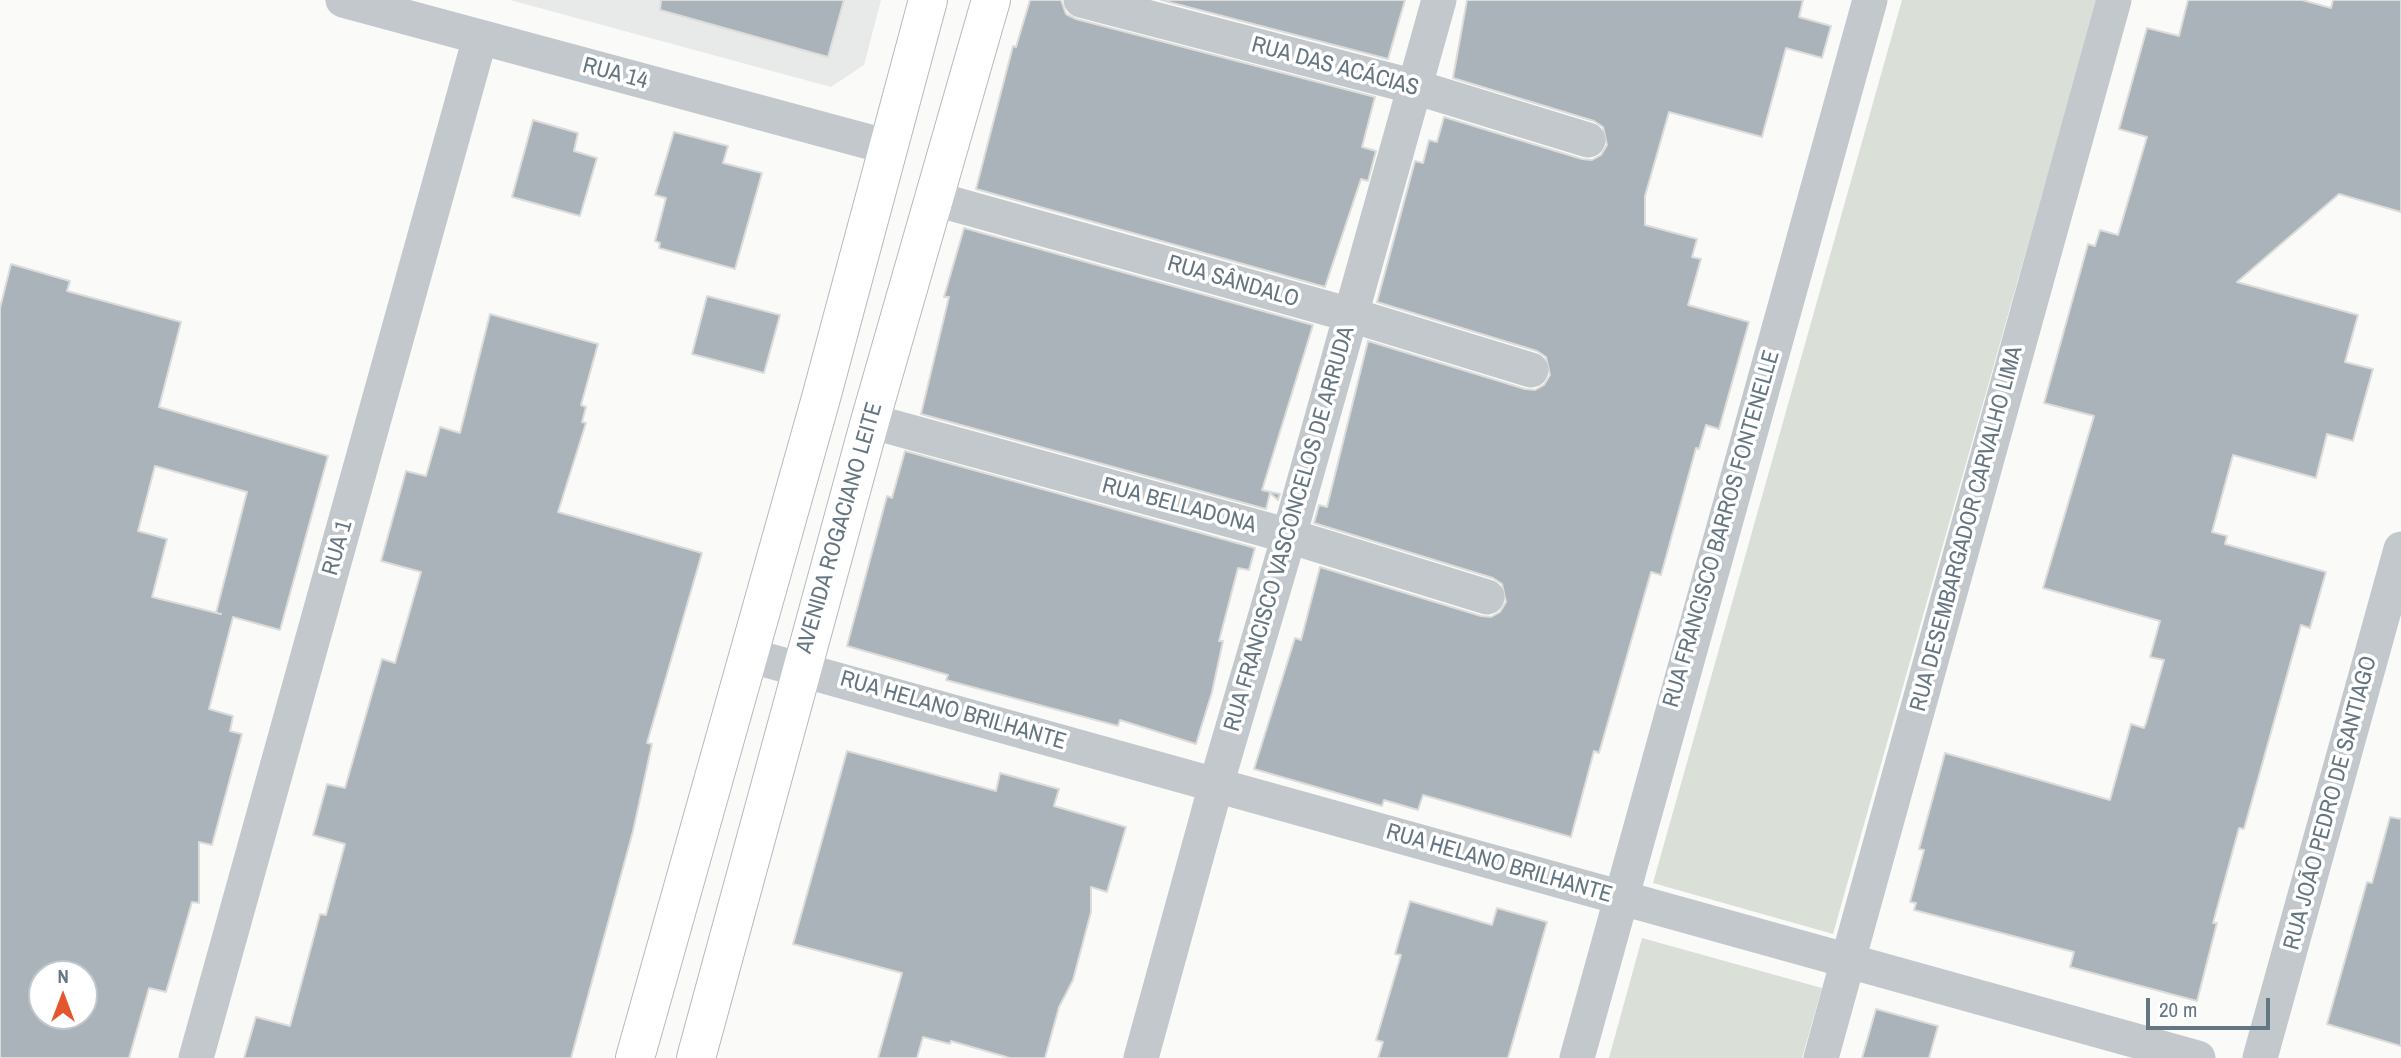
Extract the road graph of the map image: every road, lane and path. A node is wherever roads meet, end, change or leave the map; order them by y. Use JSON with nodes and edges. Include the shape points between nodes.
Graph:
{"nodes":[{"id":1,"x":343,"y":0,"type":"edge"},
{"id":2,"x":928,"y":0,"type":"edge"},
{"id":3,"x":990,"y":0,"type":"edge"},
{"id":4,"x":1081,"y":0,"type":"edge"},
{"id":5,"x":1439,"y":0,"type":"edge"},
{"id":6,"x":1870,"y":0,"type":"edge"},
{"id":7,"x":2114,"y":0,"type":"edge"},
{"id":8,"x":480,"y":38,"type":"junction"},
{"id":9,"x":1415,"y":87,"type":"junction"},
{"id":10,"x":1588,"y":140,"type":"dead end"},
{"id":11,"x":888,"y":147,"type":"junction"},
{"id":12,"x":932,"y":198,"type":"junction"},
{"id":13,"x":1351,"y":315,"type":"junction"},
{"id":14,"x":1531,"y":370,"type":"dead end"},
{"id":15,"x":870,"y":421,"type":"junction"},
{"id":16,"x":1289,"y":536,"type":"junction"},
{"id":17,"x":2401,"y":549,"type":"edge"},
{"id":18,"x":1487,"y":597,"type":"dead end"},
{"id":19,"x":748,"y":655,"type":"junction"},
{"id":20,"x":801,"y":668,"type":"junction"},
{"id":21,"x":1216,"y":785,"type":"junction"},
{"id":22,"x":1620,"y":898,"type":"junction"},
{"id":23,"x":1847,"y":962,"type":"junction"},
{"id":24,"x":196,"y":1058,"type":"edge"},
{"id":25,"x":635,"y":1058,"type":"edge"},
{"id":26,"x":696,"y":1058,"type":"edge"},
{"id":27,"x":1141,"y":1058,"type":"edge"},
{"id":28,"x":1577,"y":1058,"type":"edge"},
{"id":29,"x":1821,"y":1058,"type":"edge"},
{"id":30,"x":2198,"y":1058,"type":"edge"},
{"id":31,"x":2260,"y":1058,"type":"edge"}],
"edges":[{"from":1,"to":8,"type":"street","name":"RUA 14"},
{"from":2,"to":11,"type":"main road"},
{"from":3,"to":12,"type":"main road","name":"AVENIDA ROGACIANO LEITE"},
{"from":4,"to":9,"type":"street","name":"RUA DAS ACÁCIAS"},
{"from":5,"to":9,"type":"street","name":"RUA FRANCISCO VASCONCELOS DE ARRUDA"},
{"from":6,"to":22,"type":"street","name":"RUA FRANCISCO BARROS FONTENELLE"},
{"from":7,"to":23,"type":"street","name":"RUA DESEMBARGADOR CARVALHO LIMA"},
{"from":8,"to":11,"type":"street","name":"RUA 14"},
{"from":8,"to":24,"type":"street","name":"RUA 1"},
{"from":9,"to":10,"type":"street","name":"RUA DAS ACÁCIAS"},
{"from":9,"to":13,"type":"street","name":"RUA FRANCISCO VASCONCELOS DE ARRUDA"},
{"from":11,"to":19,"type":"main road"},
{"from":12,"to":13,"type":"street","name":"RUA SÂNDALO"},
{"from":12,"to":15,"type":"main road","name":"AVENIDA ROGACIANO LEITE"},
{"from":13,"to":14,"type":"street","name":"RUA SÂNDALO"},
{"from":13,"to":16,"type":"street","name":"RUA FRANCISCO VASCONCELOS DE ARRUDA"},
{"from":15,"to":16,"type":"street","name":"RUA BELLADONA"},
{"from":15,"to":20,"type":"main road","name":"AVENIDA ROGACIANO LEITE"},
{"from":16,"to":18,"type":"street","name":"RUA BELLADONA"},
{"from":16,"to":21,"type":"street","name":"RUA FRANCISCO VASCONCELOS DE ARRUDA"},
{"from":17,"to":31,"type":"street","name":"RUA JOÃO PEDRO DE SANTIAGO"},
{"from":19,"to":20,"type":"street","name":"RUA HELANO BRILHANTE"},
{"from":19,"to":25,"type":"main road"},
{"from":20,"to":21,"type":"street","name":"RUA HELANO BRILHANTE"},
{"from":20,"to":26,"type":"main road","name":"AVENIDA ROGACIANO LEITE"},
{"from":21,"to":22,"type":"street","name":"RUA HELANO BRILHANTE"},
{"from":21,"to":27,"type":"street","name":"RUA FRANCISCO VASCONCELOS DE ARRUDA"},
{"from":22,"to":23,"type":"street","name":"RUA HELANO BRILHANTE"},
{"from":22,"to":28,"type":"street","name":"RUA FRANCISCO BARROS FONTENELLE"},
{"from":23,"to":29,"type":"street","name":"RUA DESEMBARGADOR CARVALHO LIMA"},
{"from":23,"to":30,"type":"street","name":"RUA HELANO BRILHANTE"}]}
